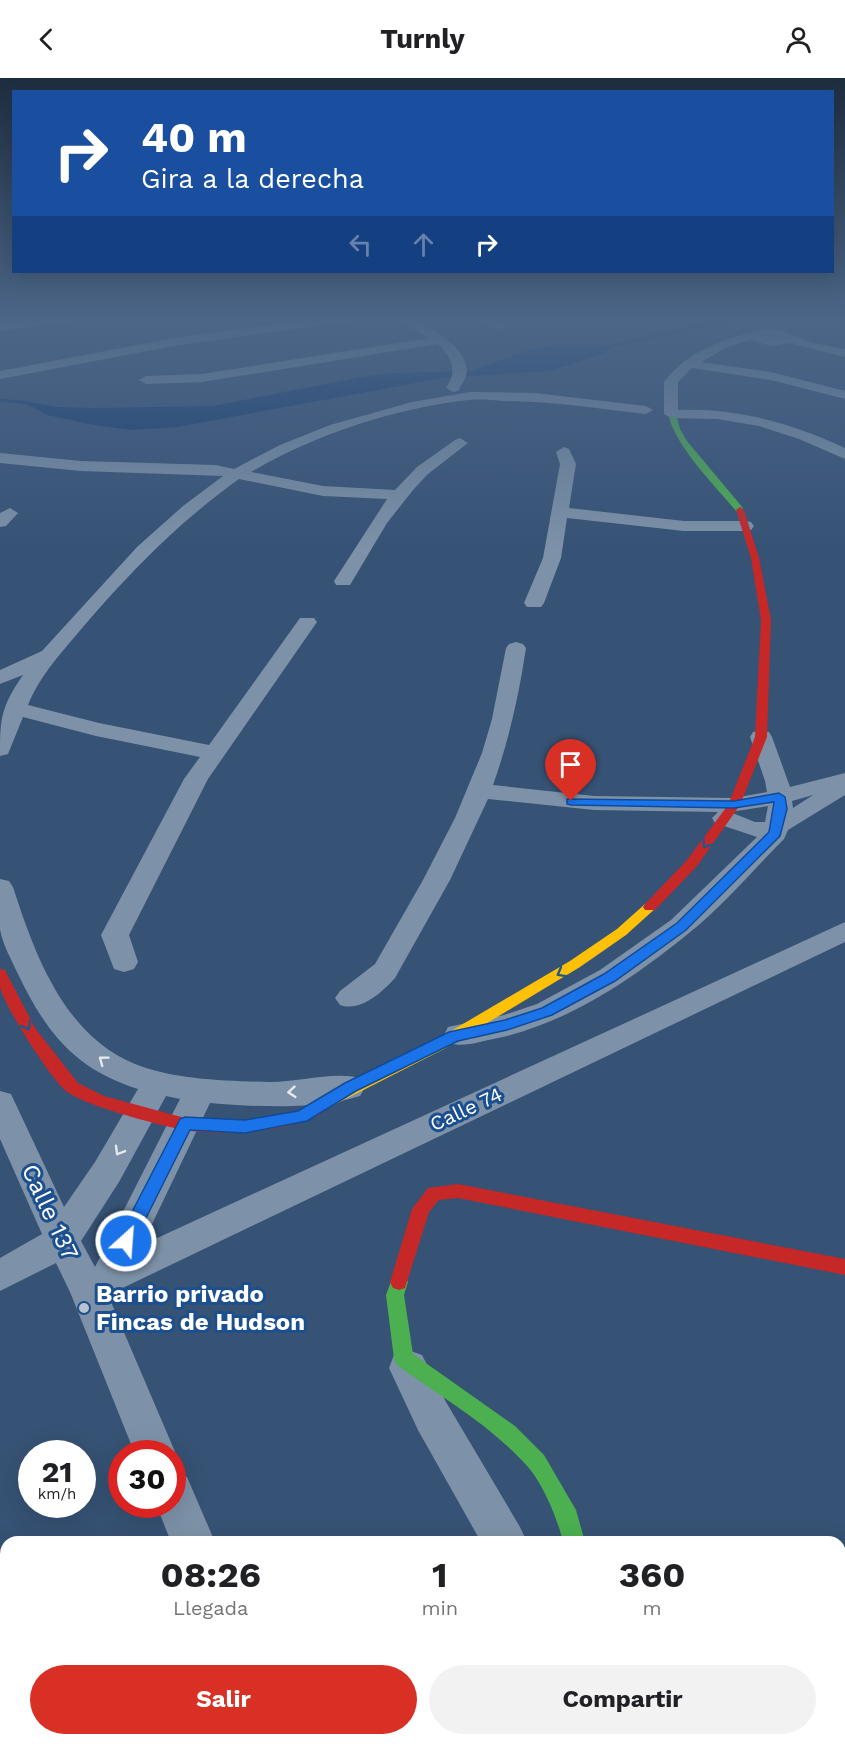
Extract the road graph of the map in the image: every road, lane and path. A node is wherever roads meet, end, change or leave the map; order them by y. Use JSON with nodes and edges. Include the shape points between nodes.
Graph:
{"nodes":[{"id":1,"x":443,"y":395,"type":"edge"},
{"id":2,"x":505,"y":395,"type":"edge"},
{"id":3,"x":670,"y":396,"type":"joint"},
{"id":4,"x":657,"y":417,"type":"junction"},
{"id":5,"x":684,"y":442,"type":"joint"},
{"id":6,"x":460,"y":443,"type":"dead end"},
{"id":7,"x":564,"y":452,"type":"dead end"},
{"id":8,"x":845,"y":454,"type":"edge"},
{"id":9,"x":0,"y":458,"type":"edge"},
{"id":10,"x":235,"y":475,"type":"junction"},
{"id":11,"x":397,"y":495,"type":"junction"},
{"id":12,"x":560,"y":512,"type":"junction"},
{"id":13,"x":745,"y":526,"type":"junction"},
{"id":14,"x":343,"y":581,"type":"dead end"},
{"id":15,"x":534,"y":603,"type":"dead end"},
{"id":16,"x":307,"y":622,"type":"dead end"},
{"id":17,"x":516,"y":648,"type":"dead end"},
{"id":18,"x":49,"y":654,"type":"junction"},
{"id":19,"x":0,"y":678,"type":"edge"},
{"id":20,"x":0,"y":687,"type":"edge"},
{"id":21,"x":13,"y":708,"type":"edge"},
{"id":22,"x":761,"y":737,"type":"junction"},
{"id":23,"x":0,"y":749,"type":"edge"},
{"id":24,"x":214,"y":753,"type":"junction"},
{"id":25,"x":845,"y":782,"type":"edge"},
{"id":26,"x":479,"y":791,"type":"junction"},
{"id":27,"x":779,"y":797,"type":"junction"},
{"id":28,"x":729,"y":811,"type":"junction"},
{"id":29,"x":777,"y":827,"type":"junction"},
{"id":30,"x":0,"y":887,"type":"edge"},
{"id":31,"x":845,"y":930,"type":"edge"},
{"id":32,"x":124,"y":962,"type":"dead end"},
{"id":33,"x":0,"y":974,"type":"edge"},
{"id":34,"x":350,"y":998,"type":"dead end"},
{"id":35,"x":455,"y":1036,"type":"junction"},
{"id":36,"x":158,"y":1082,"type":"junction"},
{"id":37,"x":351,"y":1087,"type":"junction"},
{"id":38,"x":201,"y":1089,"type":"junction"},
{"id":39,"x":0,"y":1103,"type":"edge"},
{"id":40,"x":141,"y":1113,"type":"junction"},
{"id":41,"x":185,"y":1124,"type":"junction"},
{"id":42,"x":62,"y":1240,"type":"junction"},
{"id":43,"x":845,"y":1267,"type":"edge"},
{"id":44,"x":0,"y":1275,"type":"edge"},
{"id":45,"x":97,"y":1283,"type":"junction"},
{"id":46,"x":404,"y":1359,"type":"junction"},
{"id":47,"x":151,"y":1440,"type":"edge"},
{"id":48,"x":183,"y":1518,"type":"edge"},
{"id":49,"x":190,"y":1536,"type":"edge"},
{"id":50,"x":502,"y":1536,"type":"edge"},
{"id":51,"x":572,"y":1536,"type":"edge"}],
"edges":[{"from":1,"to":10,"type":"street","via":[[319,434]]},
{"from":2,"to":4,"type":"street","via":[[597,405]]},
{"from":3,"to":4,"type":"street"},
{"from":3,"to":4,"type":"street"},
{"from":4,"to":5,"type":"street"},
{"from":4,"to":8,"type":"street","via":[[695,413],[761,421]]},
{"from":5,"to":13,"type":"street","via":[[734,502]]},
{"from":6,"to":11,"type":"street","via":[[440,455]]},
{"from":7,"to":12,"type":"street","via":[[568,464]]},
{"from":9,"to":10,"type":"street","via":[[81,466],[197,468]]},
{"from":10,"to":11,"type":"street","via":[[323,491]]},
{"from":10,"to":18,"type":"street","via":[[163,531]]},
{"from":11,"to":14,"type":"street"},
{"from":12,"to":13,"type":"street","via":[[684,526]]},
{"from":12,"to":15,"type":"street","via":[[552,558]]},
{"from":13,"to":22,"type":"street","via":[[766,620]]},
{"from":16,"to":24,"type":"street"},
{"from":17,"to":26,"type":"street","via":[[503,719]]},
{"from":18,"to":19,"type":"street"},
{"from":18,"to":21,"type":"street"},
{"from":20,"to":21,"type":"street"},
{"from":21,"to":23,"type":"street"},
{"from":21,"to":24,"type":"street"},
{"from":22,"to":27,"type":"street"},
{"from":22,"to":28,"type":"street"},
{"from":24,"to":32,"type":"street","via":[[196,779],[115,935]]},
{"from":25,"to":27,"type":"street"},
{"from":25,"to":29,"type":"street"},
{"from":26,"to":28,"type":"street"},
{"from":26,"to":34,"type":"street","via":[[442,873],[385,970]]},
{"from":27,"to":28,"type":"street"},
{"from":27,"to":29,"type":"street"},
{"from":28,"to":29,"type":"street","via":[[744,827],[762,831]]},
{"from":28,"to":35,"type":"street","one_way":true,"via":[[692,863],[632,925],[578,963]]},
{"from":29,"to":35,"type":"street","via":[[776,834],[681,926],[610,977],[547,1011],[507,1025]]},
{"from":36,"to":30,"type":"street","one_way":true,"via":[[110,1066],[81,1044],[66,1026],[33,981]]},
{"from":31,"to":45,"type":"street","name":"Calle 74"},
{"from":33,"to":40,"type":"street","one_way":true,"via":[[29,1031],[72,1087],[100,1101]]},
{"from":35,"to":37,"type":"street"},
{"from":36,"to":38,"type":"street"},
{"from":36,"to":40,"type":"street"},
{"from":37,"to":38,"type":"street","one_way":true,"via":[[269,1094]]},
{"from":37,"to":41,"type":"street","via":[[302,1117],[245,1126]]},
{"from":38,"to":41,"type":"street"},
{"from":39,"to":42,"type":"street","name":"Calle 137"},
{"from":40,"to":41,"type":"street"},
{"from":40,"to":42,"type":"street","one_way":true},
{"from":41,"to":45,"type":"street"},
{"from":42,"to":44,"type":"street"},
{"from":42,"to":45,"type":"street","name":"Calle 137"},
{"from":43,"to":46,"type":"street","via":[[458,1191],[434,1193],[421,1209],[395,1295]]},
{"from":45,"to":47,"type":"street","name":"Calle 137"},
{"from":46,"to":50,"type":"street"},
{"from":46,"to":51,"type":"street","via":[[508,1433],[537,1462],[568,1518]]},
{"from":48,"to":49,"type":"street"}]}
